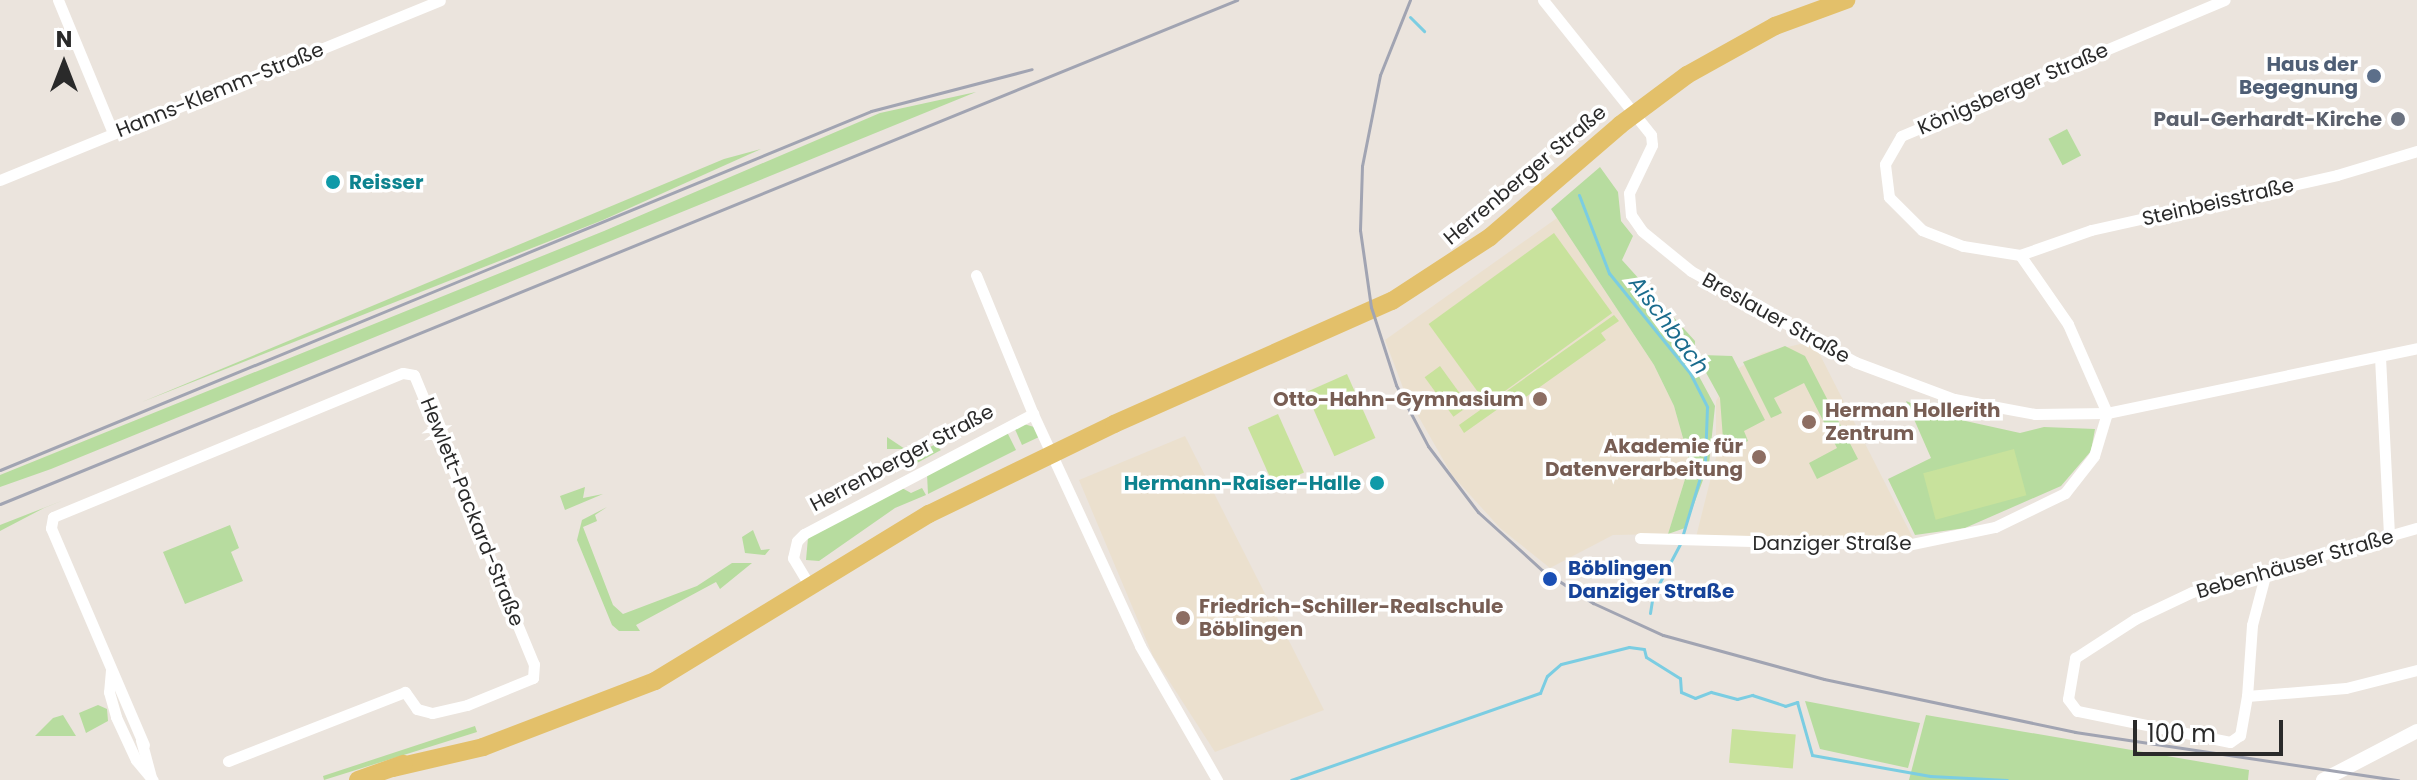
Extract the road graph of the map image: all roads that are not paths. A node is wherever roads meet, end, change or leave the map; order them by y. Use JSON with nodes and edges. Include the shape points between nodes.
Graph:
{"nodes":[{"id":1,"x":58,"y":0,"type":"edge"},
{"id":2,"x":440,"y":0,"type":"edge"},
{"id":3,"x":1543,"y":0,"type":"edge"},
{"id":4,"x":1846,"y":0,"type":"edge"},
{"id":5,"x":2225,"y":0,"type":"edge"},
{"id":6,"x":1634,"y":114,"type":"junction"},
{"id":7,"x":113,"y":133,"type":"junction"},
{"id":8,"x":2417,"y":151,"type":"edge"},
{"id":9,"x":0,"y":180,"type":"edge"},
{"id":10,"x":2020,"y":255,"type":"junction"},
{"id":11,"x":976,"y":275,"type":"dead end"},
{"id":12,"x":2417,"y":348,"type":"edge"},
{"id":13,"x":2380,"y":357,"type":"junction"},
{"id":14,"x":2107,"y":413,"type":"junction"},
{"id":15,"x":1033,"y":414,"type":"junction"},
{"id":16,"x":1051,"y":453,"type":"junction"},
{"id":17,"x":2417,"y":528,"type":"edge"},
{"id":18,"x":2389,"y":537,"type":"junction"},
{"id":19,"x":1640,"y":538,"type":"dead end"},
{"id":20,"x":2266,"y":572,"type":"junction"},
{"id":21,"x":811,"y":588,"type":"junction"},
{"id":22,"x":111,"y":670,"type":"junction"},
{"id":23,"x":2417,"y":670,"type":"edge"},
{"id":24,"x":115,"y":689,"type":"dead end"},
{"id":25,"x":2247,"y":696,"type":"junction"},
{"id":26,"x":2417,"y":731,"type":"edge"},
{"id":27,"x":144,"y":745,"type":"junction"},
{"id":28,"x":228,"y":761,"type":"dead end"},
{"id":29,"x":152,"y":779,"type":"edge"},
{"id":30,"x":358,"y":780,"type":"edge"},
{"id":31,"x":1217,"y":780,"type":"edge"},
{"id":32,"x":2323,"y":780,"type":"edge"}],
"edges":[{"from":1,"to":7,"type":"street"},
{"from":2,"to":7,"type":"street","name":"Hanns-Klemm-Straße"},
{"from":3,"to":6,"type":"street"},
{"from":4,"to":6,"type":"main road","name":"Herrenberger Straße","via":[[1740,44]]},
{"from":5,"to":10,"type":"street","name":"Königsberger Straße","via":[[1894,143],[1885,164],[1889,197],[1922,230],[1963,246]]},
{"from":6,"to":14,"type":"street","name":"Breslauer Straße","via":[[1648,129],[1652,145],[1632,182],[1631,215],[1647,236],[1691,271],[1840,355],[1954,399],[2035,414]]},
{"from":6,"to":16,"type":"main road","name":"Herrenberger Straße","via":[[1490,237],[1413,290]]},
{"from":7,"to":9,"type":"street","name":"Hanns-Klemm-Straße"},
{"from":8,"to":10,"type":"street","name":"Steinbeisstraße","via":[[2337,175],[2091,230]]},
{"from":10,"to":14,"type":"street","via":[[2068,324]]},
{"from":11,"to":15,"type":"street"},
{"from":12,"to":13,"type":"street","name":"Breslauer Straße"},
{"from":13,"to":14,"type":"street","name":"Breslauer Straße"},
{"from":13,"to":18,"type":"street"},
{"from":14,"to":19,"type":"street","name":"Danziger Straße","via":[[2094,456],[2065,493],[1995,527],[1907,545]]},
{"from":15,"to":16,"type":"street"},
{"from":15,"to":21,"type":"street","name":"Herrenberger Straße","via":[[804,534],[793,558]]},
{"from":16,"to":21,"type":"main road","name":"Herrenberger Straße","via":[[929,514]]},
{"from":16,"to":31,"type":"street","via":[[1156,678]]},
{"from":17,"to":18,"type":"street","name":"Bebenhäuser Straße"},
{"from":18,"to":20,"type":"street","name":"Bebenhäuser Straße"},
{"from":20,"to":25,"type":"street","via":[[2252,625]]},
{"from":20,"to":25,"type":"street","name":"Bebenhäuser Straße","via":[[2192,592],[2081,652],[2071,667],[2068,699],[2077,711],[2236,740]]},
{"from":21,"to":30,"type":"main road","name":"Herrenberger Straße","via":[[655,681],[483,747]]},
{"from":22,"to":27,"type":"street","name":"Hewlett-Packard-Straße"},
{"from":22,"to":28,"type":"street","name":"Hewlett-Packard-Straße","via":[[51,528],[53,517],[388,379],[414,375],[534,664],[533,678],[432,713],[417,709],[405,692]]},
{"from":22,"to":29,"type":"street","name":"Hewlett-Packard-Straße","via":[[109,692],[116,717],[136,760]]},
{"from":23,"to":25,"type":"street","via":[[2346,688]]},
{"from":24,"to":27,"type":"street","name":"Hewlett-Packard-Straße"},
{"from":26,"to":32,"type":"street"},
{"from":27,"to":29,"type":"street","name":"Hewlett-Packard-Straße"}]}
